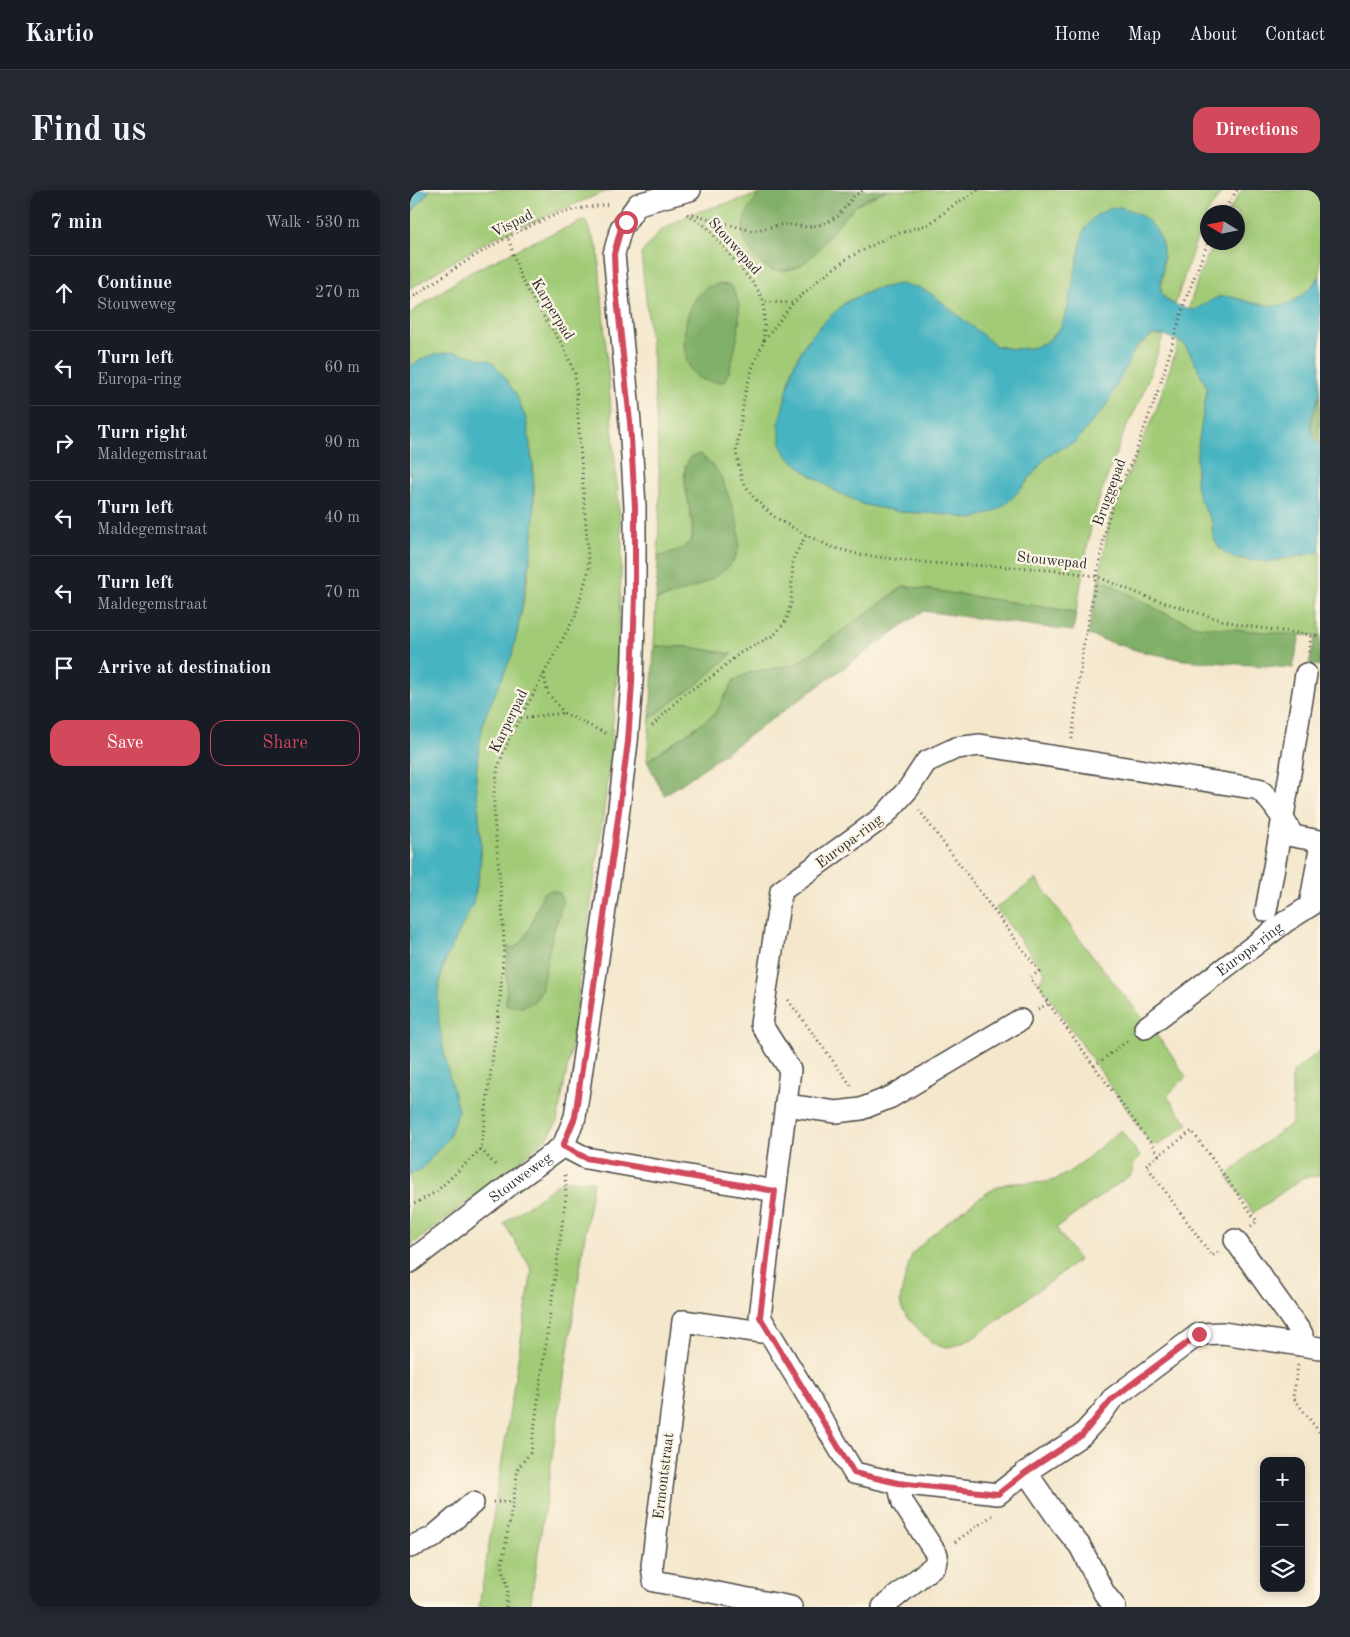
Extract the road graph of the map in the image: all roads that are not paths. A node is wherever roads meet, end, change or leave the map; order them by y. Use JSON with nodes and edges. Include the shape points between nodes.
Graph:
{"nodes":[{"id":1,"x":690,"y":190,"type":"edge"},
{"id":2,"x":1306,"y":674,"type":"dead end"},
{"id":3,"x":1283,"y":817,"type":"junction"},
{"id":4,"x":1320,"y":841,"type":"edge"},
{"id":5,"x":1320,"y":849,"type":"edge"},
{"id":6,"x":1266,"y":911,"type":"dead end"},
{"id":7,"x":1020,"y":1020,"type":"dead end"},
{"id":8,"x":1145,"y":1028,"type":"road end"},
{"id":9,"x":786,"y":1105,"type":"junction"},
{"id":10,"x":563,"y":1146,"type":"junction"},
{"id":11,"x":775,"y":1191,"type":"junction"},
{"id":12,"x":1235,"y":1240,"type":"road end"},
{"id":13,"x":410,"y":1262,"type":"edge"},
{"id":14,"x":769,"y":1333,"type":"junction"},
{"id":15,"x":1310,"y":1346,"type":"edge"},
{"id":16,"x":1026,"y":1472,"type":"junction"},
{"id":17,"x":898,"y":1483,"type":"junction"},
{"id":18,"x":473,"y":1503,"type":"dead end"},
{"id":19,"x":410,"y":1548,"type":"edge"},
{"id":20,"x":791,"y":1607,"type":"edge"},
{"id":21,"x":882,"y":1607,"type":"edge"},
{"id":22,"x":1115,"y":1607,"type":"edge"}],
"edges":[{"from":1,"to":10,"type":"street","name":"Stouweweg","via":[[638,204],[621,228],[614,254],[635,507],[632,683],[628,742],[575,1117]]},
{"from":2,"to":3,"type":"street","name":"Europa-ring"},
{"from":3,"to":4,"type":"street","name":"Europa-ring","via":[[1293,836]]},
{"from":3,"to":6,"type":"street","name":"Europa-ring"},
{"from":3,"to":9,"type":"street","name":"Europa-ring","via":[[1259,789],[980,745],[956,748],[926,762],[909,788],[883,817],[781,891],[761,1024],[790,1070]]},
{"from":5,"to":8,"type":"street","name":"Europa-ring","via":[[1310,906],[1284,922]]},
{"from":7,"to":9,"type":"street","via":[[891,1097],[836,1112]]},
{"from":9,"to":11,"type":"street","name":"Europa-ring"},
{"from":10,"to":11,"type":"street","via":[[586,1158]]},
{"from":10,"to":13,"type":"street","name":"Stouweweg"},
{"from":11,"to":14,"type":"street","name":"Europa-ring","via":[[760,1317]]},
{"from":12,"to":15,"type":"street"},
{"from":14,"to":17,"type":"street","name":"Europa-ring","via":[[854,1473]]},
{"from":14,"to":20,"type":"street","name":"Ermontstraat","via":[[683,1320],[652,1566],[654,1581]]},
{"from":15,"to":16,"type":"street","via":[[1223,1333],[1199,1334],[1112,1399],[1082,1435]]},
{"from":16,"to":17,"type":"street","name":"Europa-ring","via":[[998,1494]]},
{"from":16,"to":22,"type":"street","via":[[1080,1546]]},
{"from":17,"to":21,"type":"street","via":[[902,1503],[937,1555],[935,1565]]},
{"from":18,"to":19,"type":"street","via":[[432,1538]]}]}
